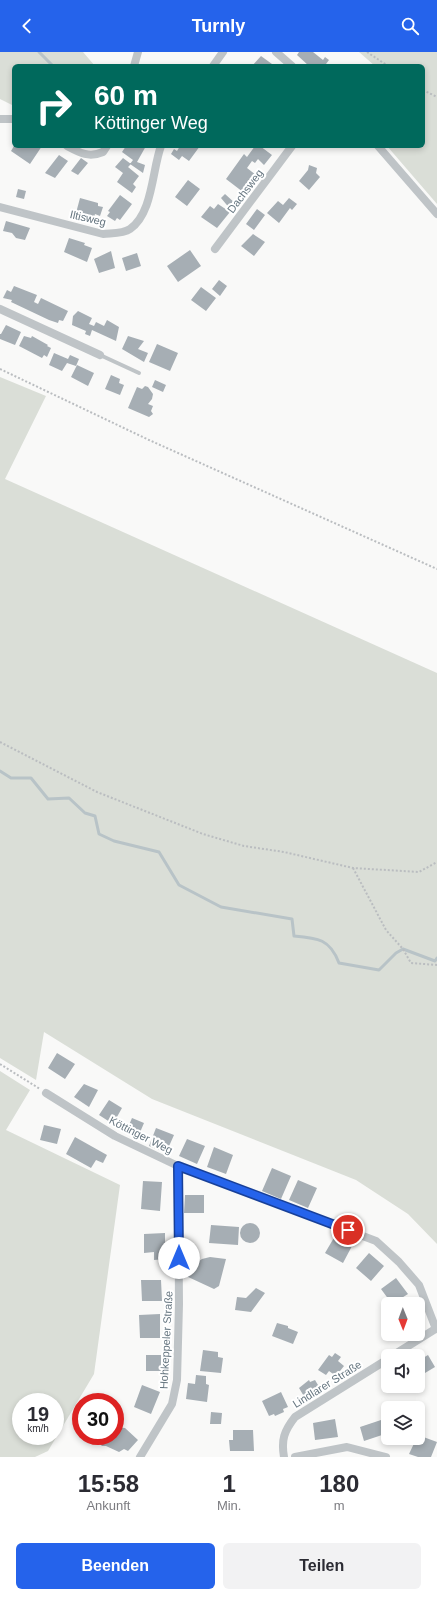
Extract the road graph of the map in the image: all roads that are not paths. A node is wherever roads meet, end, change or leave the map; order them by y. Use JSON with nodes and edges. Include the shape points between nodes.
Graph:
{"nodes":[{"id":1,"x":138,"y":52,"type":"edge"},
{"id":2,"x":224,"y":52,"type":"edge"},
{"id":3,"x":276,"y":52,"type":"edge"},
{"id":4,"x":135,"y":64,"type":"edge"},
{"id":5,"x":215,"y":64,"type":"edge"},
{"id":6,"x":290,"y":64,"type":"edge"},
{"id":7,"x":0,"y":119,"type":"edge"},
{"id":8,"x":12,"y":119,"type":"edge"},
{"id":9,"x":70,"y":148,"type":"edge"},
{"id":10,"x":106,"y":148,"type":"edge"},
{"id":11,"x":160,"y":148,"type":"edge"},
{"id":12,"x":291,"y":148,"type":"edge"},
{"id":13,"x":380,"y":148,"type":"edge"},
{"id":14,"x":0,"y":207,"type":"edge"},
{"id":15,"x":437,"y":214,"type":"edge"},
{"id":16,"x":215,"y":249,"type":"dead end"},
{"id":17,"x":0,"y":309,"type":"edge"},
{"id":18,"x":100,"y":355,"type":"joint"},
{"id":19,"x":139,"y":373,"type":"dead end"},
{"id":20,"x":46,"y":1093,"type":"road end"},
{"id":21,"x":178,"y":1166,"type":"junction"},
{"id":22,"x":437,"y":1328,"type":"edge"},
{"id":23,"x":403,"y":1349,"type":"edge"},
{"id":24,"x":381,"y":1363,"type":"edge"},
{"id":25,"x":140,"y":1457,"type":"edge"},
{"id":26,"x":284,"y":1457,"type":"edge"},
{"id":27,"x":295,"y":1457,"type":"edge"},
{"id":28,"x":386,"y":1457,"type":"edge"}],
"edges":[{"from":1,"to":4,"type":"street"},
{"from":2,"to":5,"type":"street"},
{"from":3,"to":6,"type":"street"},
{"from":7,"to":8,"type":"street"},
{"from":9,"to":10,"type":"street","via":[[81,154],[94,156],[104,152]]},
{"from":11,"to":14,"type":"street","name":"Iltisweg","via":[[146,206],[130,229],[103,234]]},
{"from":12,"to":16,"type":"street","name":"Dachsweg"},
{"from":13,"to":15,"type":"street"},
{"from":17,"to":18,"type":"street"},
{"from":18,"to":19,"type":"lane"},
{"from":20,"to":21,"type":"street","name":"Köttinger Weg","via":[[115,1136]]},
{"from":21,"to":22,"type":"street","name":"Köttinger Weg","via":[[376,1241],[419,1285]]},
{"from":21,"to":25,"type":"street","name":"Hohkeppeler Straße","via":[[177,1380],[172,1404]]},
{"from":22,"to":23,"type":"street"},
{"from":24,"to":26,"type":"street","name":"Lindlarer Straße","via":[[295,1417],[285,1429],[282,1443]]},
{"from":27,"to":28,"type":"street","via":[[347,1447]]}]}
